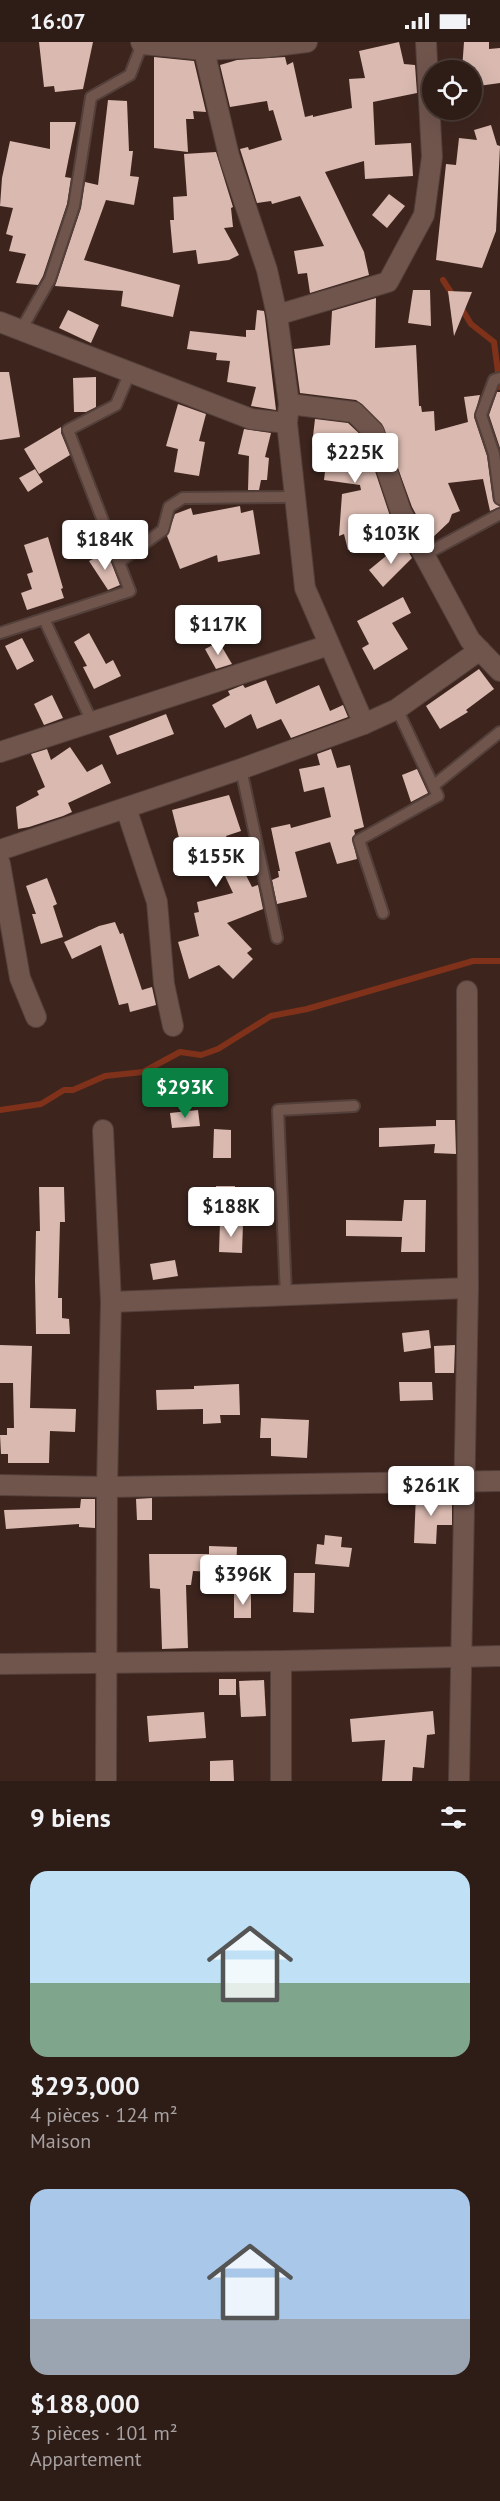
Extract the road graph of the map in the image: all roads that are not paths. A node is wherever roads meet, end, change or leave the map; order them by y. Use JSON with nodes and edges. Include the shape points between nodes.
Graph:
{"nodes":[{"id":1,"x":308,"y":42,"type":"edge"},
{"id":2,"x":426,"y":42,"type":"edge"},
{"id":3,"x":141,"y":43,"type":"edge"},
{"id":4,"x":266,"y":44,"type":"edge"},
{"id":5,"x":204,"y":50,"type":"junction"},
{"id":6,"x":278,"y":315,"type":"junction"},
{"id":7,"x":0,"y":322,"type":"edge"},
{"id":8,"x":21,"y":330,"type":"junction"},
{"id":9,"x":130,"y":372,"type":"junction"},
{"id":10,"x":497,"y":379,"type":"edge"},
{"id":11,"x":288,"y":413,"type":"junction"},
{"id":12,"x":295,"y":497,"type":"junction"},
{"id":13,"x":500,"y":499,"type":"edge"},
{"id":14,"x":500,"y":514,"type":"edge"},
{"id":15,"x":424,"y":555,"type":"junction"},
{"id":16,"x":119,"y":562,"type":"junction"},
{"id":17,"x":44,"y":619,"type":"junction"},
{"id":18,"x":0,"y":633,"type":"edge"},
{"id":19,"x":329,"y":645,"type":"junction"},
{"id":20,"x":493,"y":660,"type":"edge"},
{"id":21,"x":396,"y":709,"type":"junction"},
{"id":22,"x":92,"y":722,"type":"junction"},
{"id":23,"x":364,"y":724,"type":"junction"},
{"id":24,"x":500,"y":732,"type":"edge"},
{"id":25,"x":0,"y":752,"type":"edge"},
{"id":26,"x":241,"y":769,"type":"junction"},
{"id":27,"x":433,"y":786,"type":"junction"},
{"id":28,"x":126,"y":808,"type":"junction"},
{"id":29,"x":0,"y":850,"type":"edge"},
{"id":30,"x":0,"y":864,"type":"edge"},
{"id":31,"x":383,"y":913,"type":"dead end"},
{"id":32,"x":6,"y":937,"type":"edge"},
{"id":33,"x":277,"y":938,"type":"dead end"},
{"id":34,"x":467,"y":991,"type":"dead end"},
{"id":35,"x":36,"y":1017,"type":"dead end"},
{"id":36,"x":173,"y":1026,"type":"dead end"},
{"id":37,"x":354,"y":1106,"type":"dead end"},
{"id":38,"x":103,"y":1130,"type":"dead end"},
{"id":39,"x":468,"y":1288,"type":"junction"},
{"id":40,"x":286,"y":1295,"type":"junction"},
{"id":41,"x":111,"y":1302,"type":"junction"},
{"id":42,"x":500,"y":1481,"type":"edge"},
{"id":43,"x":463,"y":1482,"type":"junction"},
{"id":44,"x":0,"y":1485,"type":"edge"},
{"id":45,"x":107,"y":1487,"type":"junction"},
{"id":46,"x":460,"y":1656,"type":"junction"},
{"id":47,"x":500,"y":1656,"type":"edge"},
{"id":48,"x":281,"y":1661,"type":"junction"},
{"id":49,"x":108,"y":1662,"type":"junction"},
{"id":50,"x":0,"y":1664,"type":"edge"},
{"id":51,"x":106,"y":1781,"type":"edge"},
{"id":52,"x":281,"y":1781,"type":"edge"},
{"id":53,"x":459,"y":1781,"type":"edge"}],
"edges":[{"from":1,"to":4,"type":"street"},
{"from":2,"to":6,"type":"street","via":[[432,157],[424,215],[388,282]]},
{"from":3,"to":5,"type":"street"},
{"from":3,"to":8,"type":"lane","via":[[130,75],[91,97],[74,206],[50,279]]},
{"from":4,"to":5,"type":"street"},
{"from":5,"to":6,"type":"street","via":[[229,156]]},
{"from":6,"to":11,"type":"street"},
{"from":7,"to":8,"type":"street"},
{"from":8,"to":9,"type":"street"},
{"from":9,"to":11,"type":"street","via":[[251,419]]},
{"from":9,"to":16,"type":"lane","via":[[116,405],[68,430]]},
{"from":10,"to":13,"type":"lane","via":[[481,415],[494,454]]},
{"from":11,"to":12,"type":"street"},
{"from":11,"to":15,"type":"street","via":[[354,412],[374,432],[401,513]]},
{"from":12,"to":16,"type":"lane","via":[[183,498],[169,507],[164,530]]},
{"from":12,"to":19,"type":"street","via":[[304,588]]},
{"from":14,"to":15,"type":"lane"},
{"from":15,"to":20,"type":"street","via":[[470,640]]},
{"from":16,"to":17,"type":"lane","via":[[130,591]]},
{"from":17,"to":18,"type":"lane"},
{"from":17,"to":22,"type":"lane"},
{"from":19,"to":22,"type":"street"},
{"from":19,"to":23,"type":"street"},
{"from":20,"to":21,"type":"street"},
{"from":21,"to":23,"type":"street"},
{"from":21,"to":27,"type":"lane"},
{"from":22,"to":25,"type":"street"},
{"from":23,"to":26,"type":"street"},
{"from":24,"to":27,"type":"lane"},
{"from":26,"to":28,"type":"street"},
{"from":26,"to":33,"type":"lane"},
{"from":27,"to":31,"type":"lane","via":[[438,796],[359,840]]},
{"from":28,"to":29,"type":"street"},
{"from":28,"to":36,"type":"street","via":[[157,902],[164,984]]},
{"from":30,"to":32,"type":"street"},
{"from":32,"to":35,"type":"street"},
{"from":34,"to":39,"type":"street"},
{"from":37,"to":40,"type":"lane","via":[[278,1110]]},
{"from":38,"to":41,"type":"street"},
{"from":39,"to":40,"type":"street"},
{"from":39,"to":43,"type":"street"},
{"from":40,"to":41,"type":"street"},
{"from":41,"to":45,"type":"street"},
{"from":42,"to":43,"type":"street"},
{"from":43,"to":45,"type":"street"},
{"from":43,"to":46,"type":"street"},
{"from":44,"to":45,"type":"street"},
{"from":45,"to":49,"type":"street"},
{"from":46,"to":47,"type":"street"},
{"from":46,"to":48,"type":"street"},
{"from":46,"to":53,"type":"street"},
{"from":48,"to":49,"type":"street"},
{"from":48,"to":52,"type":"street"},
{"from":49,"to":50,"type":"street"},
{"from":49,"to":51,"type":"street"}]}
